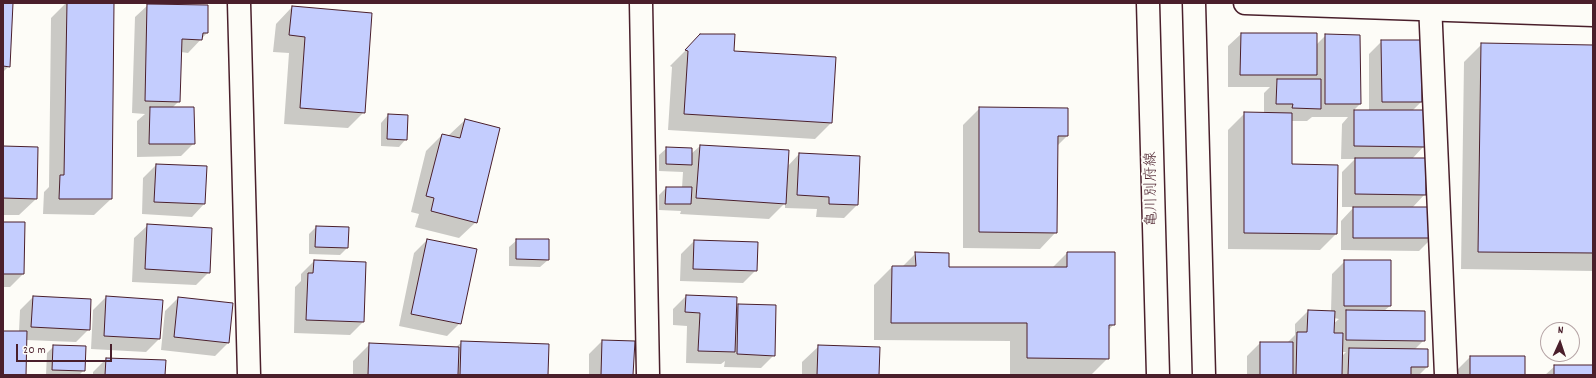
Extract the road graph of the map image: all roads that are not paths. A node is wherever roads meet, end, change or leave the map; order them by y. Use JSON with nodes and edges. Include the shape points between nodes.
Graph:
{"nodes":[{"id":1,"x":239,"y":3,"type":"edge"},
{"id":2,"x":641,"y":3,"type":"edge"},
{"id":3,"x":1148,"y":3,"type":"edge"},
{"id":4,"x":1194,"y":3,"type":"edge"},
{"id":5,"x":1245,"y":3,"type":"edge"},
{"id":6,"x":1430,"y":6,"type":"edge"},
{"id":7,"x":1593,"y":15,"type":"edge"},
{"id":8,"x":249,"y":375,"type":"edge"},
{"id":9,"x":648,"y":375,"type":"edge"},
{"id":10,"x":1158,"y":375,"type":"edge"},
{"id":11,"x":1204,"y":375,"type":"edge"},
{"id":12,"x":1446,"y":375,"type":"edge"}],
"edges":[{"from":1,"to":8,"type":"street"},
{"from":2,"to":9,"type":"street"},
{"from":3,"to":10,"type":"street","name":"亀川別府線"},
{"from":4,"to":11,"type":"street"},
{"from":5,"to":6,"type":"street"},
{"from":6,"to":7,"type":"street"},
{"from":6,"to":12,"type":"street"}]}
